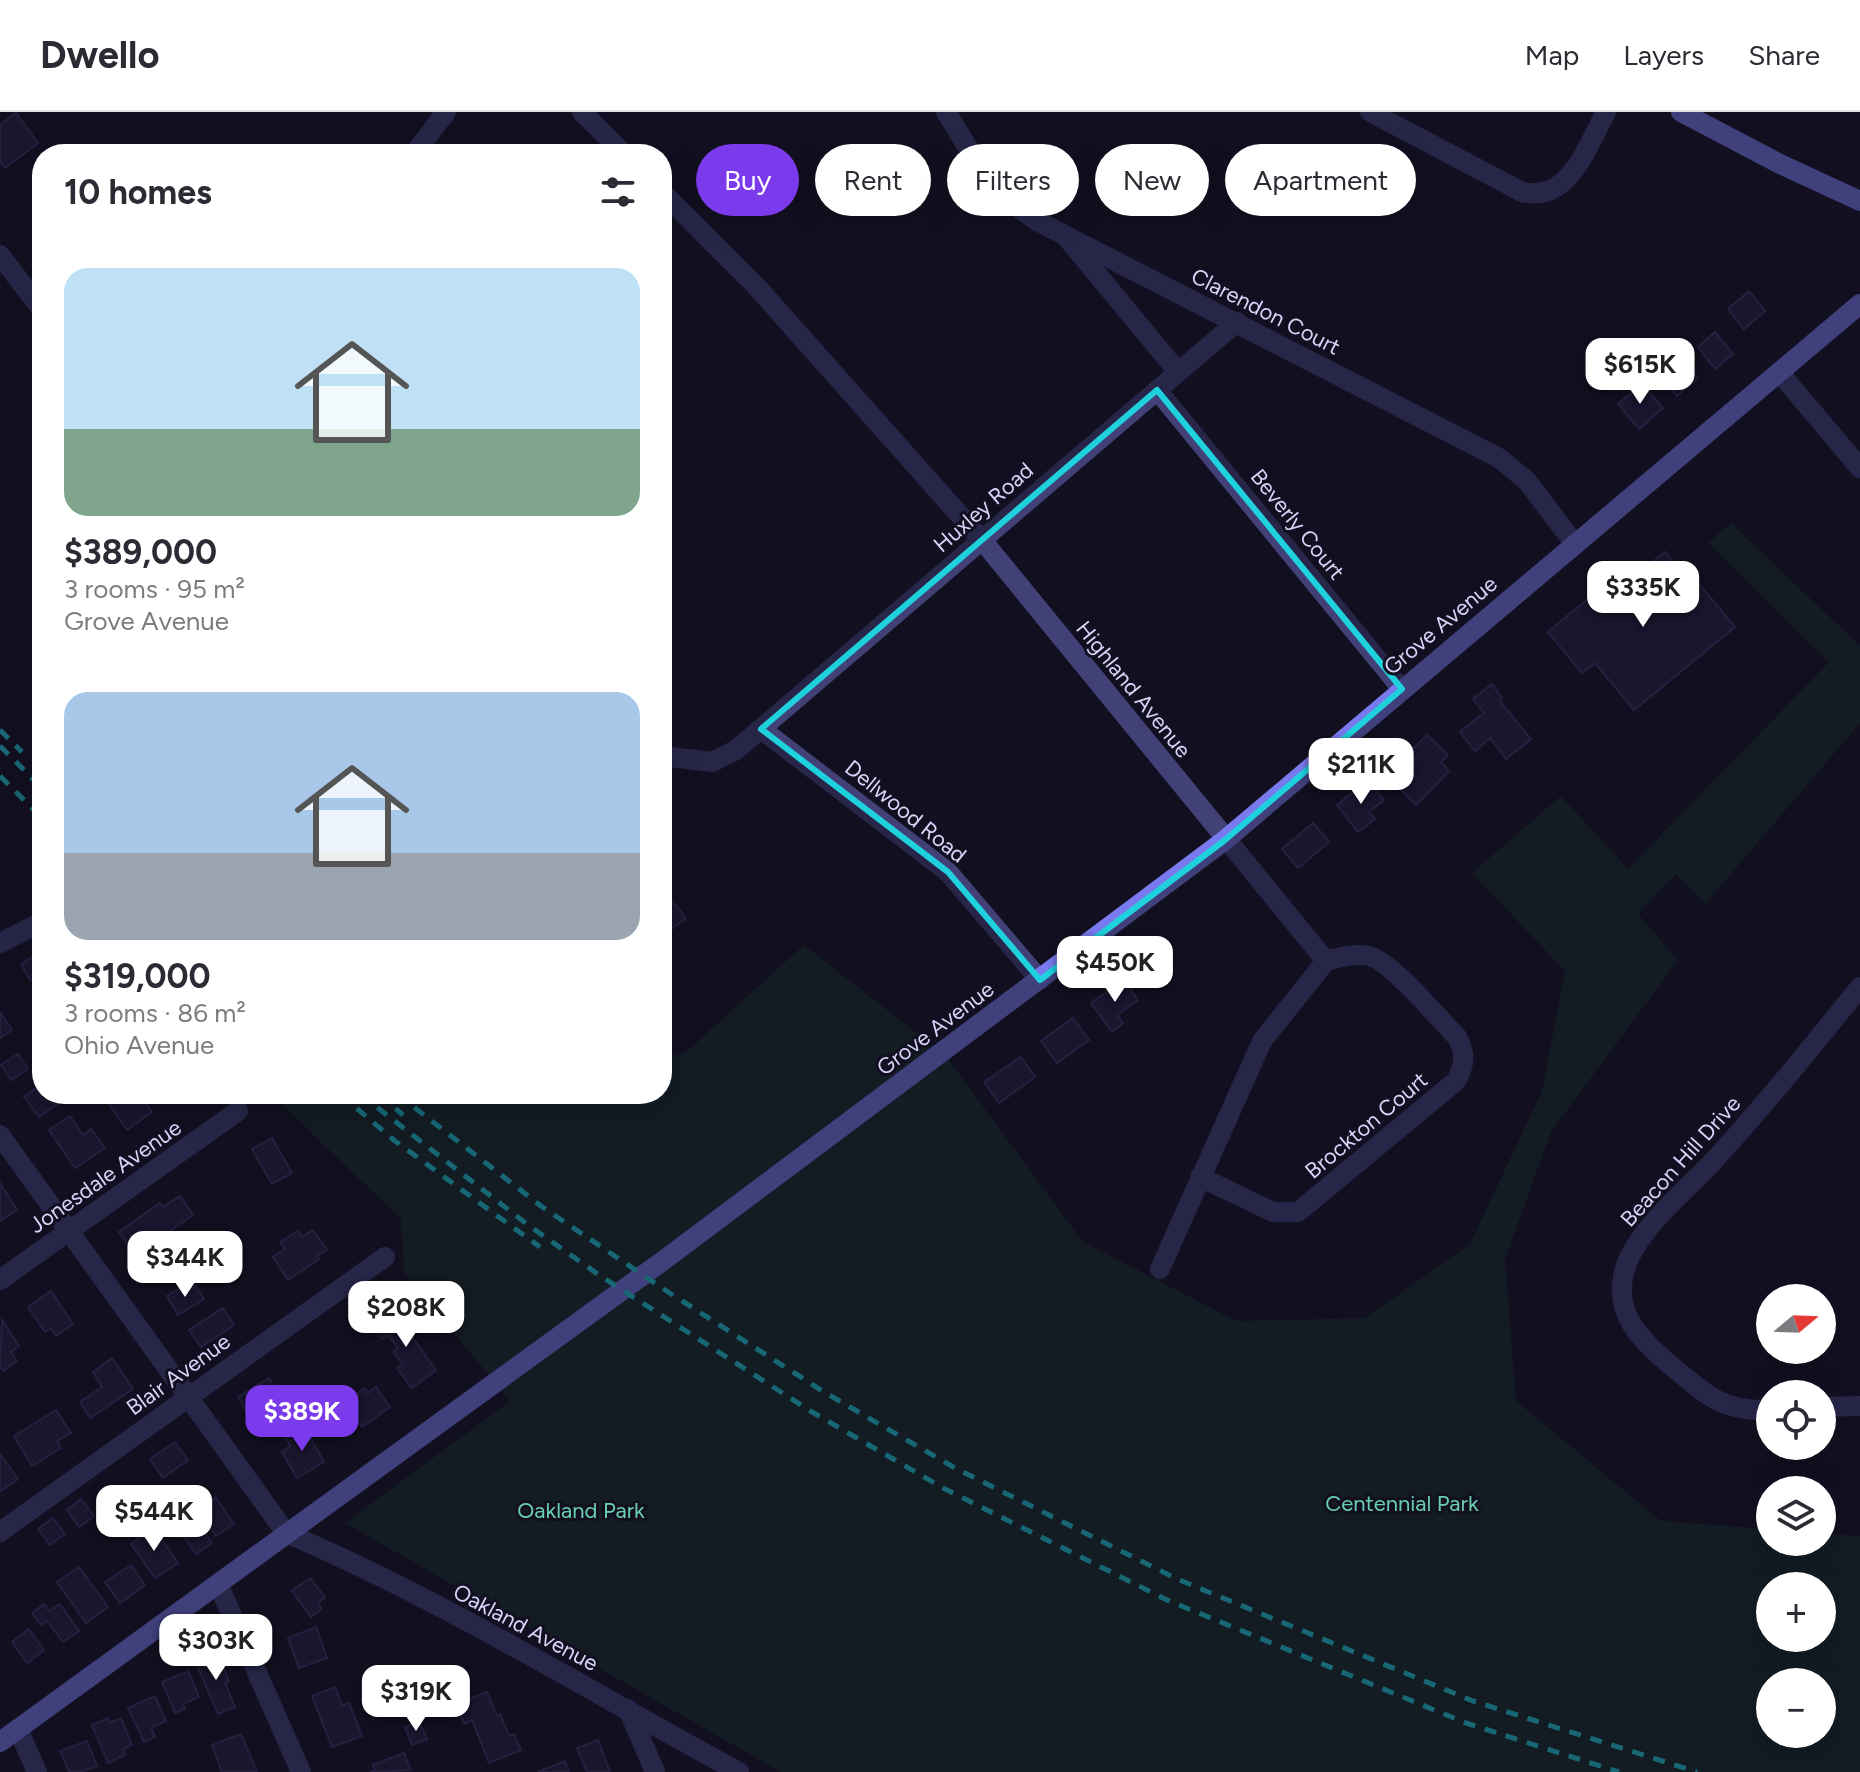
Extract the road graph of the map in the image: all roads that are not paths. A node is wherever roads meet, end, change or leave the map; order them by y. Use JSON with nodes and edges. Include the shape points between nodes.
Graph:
{"nodes":[{"id":1,"x":446,"y":112,"type":"edge"},
{"id":2,"x":582,"y":112,"type":"edge"},
{"id":3,"x":946,"y":112,"type":"edge"},
{"id":4,"x":1370,"y":112,"type":"edge"},
{"id":5,"x":1606,"y":112,"type":"edge"},
{"id":6,"x":1681,"y":112,"type":"edge"},
{"id":7,"x":422,"y":144,"type":"edge"},
{"id":8,"x":614,"y":144,"type":"edge"},
{"id":9,"x":1860,"y":201,"type":"edge"},
{"id":10,"x":672,"y":202,"type":"edge"},
{"id":11,"x":1063,"y":233,"type":"junction"},
{"id":12,"x":0,"y":255,"type":"edge"},
{"id":13,"x":32,"y":297,"type":"edge"},
{"id":14,"x":1860,"y":304,"type":"edge"},
{"id":15,"x":1237,"y":322,"type":"junction"},
{"id":16,"x":1178,"y":372,"type":"junction"},
{"id":17,"x":1779,"y":372,"type":"junction"},
{"id":18,"x":1157,"y":390,"type":"junction"},
{"id":19,"x":1860,"y":468,"type":"edge"},
{"id":20,"x":982,"y":540,"type":"junction"},
{"id":21,"x":1574,"y":543,"type":"junction"},
{"id":22,"x":1402,"y":689,"type":"junction"},
{"id":23,"x":761,"y":729,"type":"junction"},
{"id":24,"x":672,"y":757,"type":"edge"},
{"id":25,"x":1225,"y":840,"type":"junction"},
{"id":26,"x":32,"y":927,"type":"edge"},
{"id":27,"x":0,"y":943,"type":"edge"},
{"id":28,"x":1326,"y":961,"type":"junction"},
{"id":29,"x":1040,"y":980,"type":"junction"},
{"id":30,"x":1860,"y":987,"type":"edge"},
{"id":31,"x":238,"y":1111,"type":"dead end"},
{"id":32,"x":0,"y":1135,"type":"edge"},
{"id":33,"x":1200,"y":1177,"type":"junction"},
{"id":34,"x":69,"y":1231,"type":"junction"},
{"id":35,"x":385,"y":1257,"type":"dead end"},
{"id":36,"x":1160,"y":1269,"type":"dead end"},
{"id":37,"x":0,"y":1280,"type":"edge"},
{"id":38,"x":187,"y":1398,"type":"junction"},
{"id":39,"x":1860,"y":1406,"type":"edge"},
{"id":40,"x":1836,"y":1407,"type":"edge"},
{"id":41,"x":1756,"y":1411,"type":"edge"},
{"id":42,"x":0,"y":1532,"type":"edge"},
{"id":43,"x":286,"y":1533,"type":"junction"},
{"id":44,"x":218,"y":1584,"type":"junction"},
{"id":45,"x":628,"y":1709,"type":"junction"},
{"id":46,"x":18,"y":1729,"type":"junction"},
{"id":47,"x":0,"y":1742,"type":"edge"},
{"id":48,"x":735,"y":1771,"type":"edge"},
{"id":49,"x":37,"y":1772,"type":"edge"},
{"id":50,"x":301,"y":1772,"type":"edge"},
{"id":51,"x":655,"y":1772,"type":"edge"}],
"edges":[{"from":1,"to":7,"type":"street"},
{"from":2,"to":8,"type":"street"},
{"from":3,"to":11,"type":"street","name":"Clarendon Court","via":[[1003,196]]},
{"from":4,"to":5,"type":"street","via":[[1534,195],[1570,177]]},
{"from":6,"to":9,"type":"street"},
{"from":10,"to":20,"type":"street","name":"Highland Avenue","via":[[756,286]]},
{"from":11,"to":15,"type":"street","name":"Clarendon Court"},
{"from":11,"to":16,"type":"street"},
{"from":12,"to":13,"type":"street"},
{"from":14,"to":17,"type":"street","name":"Grove Avenue"},
{"from":15,"to":16,"type":"street","name":"Huxley Road"},
{"from":15,"to":21,"type":"street","name":"Clarendon Court","via":[[1499,458],[1527,481]]},
{"from":16,"to":18,"type":"street","name":"Huxley Road"},
{"from":17,"to":19,"type":"street"},
{"from":17,"to":21,"type":"street","name":"Grove Avenue"},
{"from":18,"to":20,"type":"street","name":"Huxley Road"},
{"from":18,"to":22,"type":"street","name":"Beverly Court"},
{"from":20,"to":23,"type":"street","name":"Huxley Road"},
{"from":20,"to":25,"type":"street","name":"Highland Avenue"},
{"from":21,"to":22,"type":"street","name":"Grove Avenue"},
{"from":22,"to":25,"type":"street","name":"Grove Avenue"},
{"from":23,"to":24,"type":"street","name":"Huxley Road","via":[[712,762]]},
{"from":23,"to":29,"type":"street","name":"Dellwood Road","via":[[948,872]]},
{"from":25,"to":28,"type":"street","name":"Highland Avenue"},
{"from":25,"to":29,"type":"street","name":"Grove Avenue"},
{"from":26,"to":27,"type":"street"},
{"from":28,"to":33,"type":"street","via":[[1262,1041]]},
{"from":28,"to":33,"type":"street","name":"Brockton Court","via":[[1354,954],[1374,956],[1389,967],[1457,1037],[1464,1049],[1461,1073],[1298,1212],[1273,1212]]},
{"from":29,"to":43,"type":"street","name":"Grove Avenue"},
{"from":30,"to":41,"type":"street","name":"Beacon Hill Drive","via":[[1630,1253],[1623,1275],[1623,1302],[1647,1346],[1718,1402]]},
{"from":31,"to":34,"type":"street","name":"Jonesdale Avenue"},
{"from":32,"to":34,"type":"street"},
{"from":33,"to":36,"type":"street"},
{"from":34,"to":37,"type":"street","name":"Jonesdale Avenue"},
{"from":34,"to":38,"type":"street"},
{"from":35,"to":38,"type":"street","name":"Blair Avenue"},
{"from":38,"to":42,"type":"street","name":"Blair Avenue"},
{"from":38,"to":43,"type":"street"},
{"from":39,"to":40,"type":"street"},
{"from":43,"to":44,"type":"street","name":"Grove Avenue"},
{"from":43,"to":45,"type":"street","name":"Oakland Avenue","via":[[358,1564]]},
{"from":44,"to":46,"type":"street","name":"Grove Avenue"},
{"from":44,"to":50,"type":"street"},
{"from":45,"to":48,"type":"street","name":"Oakland Avenue"},
{"from":45,"to":51,"type":"street"},
{"from":46,"to":47,"type":"street","name":"Grove Avenue"},
{"from":46,"to":49,"type":"street"}]}
